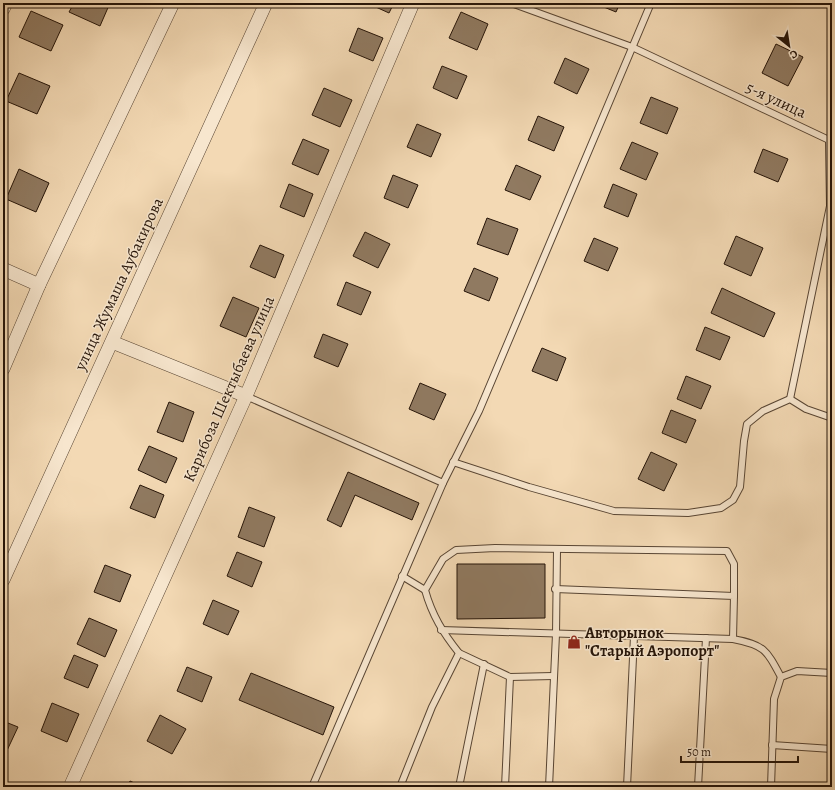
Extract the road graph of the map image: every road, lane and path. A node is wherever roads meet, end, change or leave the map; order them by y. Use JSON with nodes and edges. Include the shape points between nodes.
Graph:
{"nodes":[{"id":1,"x":6,"y":3,"type":"edge"},
{"id":2,"x":173,"y":3,"type":"edge"},
{"id":3,"x":266,"y":3,"type":"edge"},
{"id":4,"x":413,"y":3,"type":"edge"},
{"id":5,"x":511,"y":3,"type":"edge"},
{"id":6,"x":651,"y":3,"type":"edge"},
{"id":7,"x":3,"y":9,"type":"edge"},
{"id":8,"x":632,"y":47,"type":"junction"},
{"id":9,"x":831,"y":138,"type":"edge"},
{"id":10,"x":3,"y":269,"type":"edge"},
{"id":11,"x":39,"y":285,"type":"junction"},
{"id":12,"x":112,"y":342,"type":"junction"},
{"id":13,"x":3,"y":369,"type":"edge"},
{"id":14,"x":246,"y":396,"type":"junction"},
{"id":15,"x":790,"y":399,"type":"junction"},
{"id":16,"x":832,"y":418,"type":"edge"},
{"id":17,"x":453,"y":462,"type":"junction"},
{"id":18,"x":443,"y":483,"type":"junction"},
{"id":19,"x":557,"y":550,"type":"junction"},
{"id":20,"x":402,"y":576,"type":"junction"},
{"id":21,"x":3,"y":580,"type":"edge"},
{"id":22,"x":555,"y":589,"type":"junction"},
{"id":23,"x":425,"y":590,"type":"junction"},
{"id":24,"x":734,"y":596,"type":"junction"},
{"id":25,"x":441,"y":630,"type":"junction"},
{"id":26,"x":556,"y":634,"type":"junction"},
{"id":27,"x":634,"y":636,"type":"junction"},
{"id":28,"x":706,"y":638,"type":"junction"},
{"id":29,"x":733,"y":638,"type":"junction"},
{"id":30,"x":459,"y":653,"type":"junction"},
{"id":31,"x":484,"y":664,"type":"junction"},
{"id":32,"x":832,"y":673,"type":"edge"},
{"id":33,"x":510,"y":676,"type":"junction"},
{"id":34,"x":553,"y":676,"type":"junction"},
{"id":35,"x":781,"y":676,"type":"junction"},
{"id":36,"x":772,"y":745,"type":"junction"},
{"id":37,"x":832,"y":748,"type":"edge"},
{"id":38,"x":70,"y":787,"type":"edge"},
{"id":39,"x":312,"y":787,"type":"edge"},
{"id":40,"x":400,"y":787,"type":"edge"},
{"id":41,"x":459,"y":787,"type":"edge"},
{"id":42,"x":505,"y":787,"type":"edge"},
{"id":43,"x":549,"y":787,"type":"edge"},
{"id":44,"x":627,"y":787,"type":"edge"},
{"id":45,"x":698,"y":787,"type":"edge"},
{"id":46,"x":771,"y":787,"type":"edge"}],
"edges":[{"from":1,"to":7,"type":"street"},
{"from":2,"to":11,"type":"street"},
{"from":3,"to":12,"type":"street","name":"улица Жумаша Аубакирова"},
{"from":4,"to":14,"type":"street","name":"Карибоза Шектыбаева улица"},
{"from":5,"to":8,"type":"lane","name":"5-я улица"},
{"from":6,"to":8,"type":"lane"},
{"from":8,"to":9,"type":"lane","name":"5-я улица"},
{"from":8,"to":17,"type":"lane","via":[[479,411]]},
{"from":9,"to":15,"type":"lane","name":"5-я улица","via":[[830,206]]},
{"from":10,"to":11,"type":"street"},
{"from":11,"to":13,"type":"street"},
{"from":12,"to":14,"type":"street"},
{"from":12,"to":21,"type":"street","name":"улица Жумаша Аубакирова"},
{"from":14,"to":18,"type":"lane"},
{"from":14,"to":38,"type":"street","name":"Карибоза Шектыбаева улица"},
{"from":15,"to":16,"type":"lane","via":[[806,409]]},
{"from":15,"to":17,"type":"lane","via":[[763,411],[747,424],[740,487],[733,500],[721,508],[688,513],[614,511]]},
{"from":17,"to":18,"type":"lane"},
{"from":18,"to":20,"type":"lane"},
{"from":19,"to":22,"type":"lane"},
{"from":19,"to":23,"type":"lane","via":[[456,550],[443,559]]},
{"from":19,"to":24,"type":"lane","via":[[727,551],[734,564]]},
{"from":20,"to":23,"type":"lane"},
{"from":20,"to":39,"type":"lane"},
{"from":22,"to":24,"type":"lane"},
{"from":22,"to":26,"type":"lane"},
{"from":23,"to":25,"type":"lane","via":[[430,609]]},
{"from":24,"to":29,"type":"lane"},
{"from":25,"to":26,"type":"lane"},
{"from":25,"to":30,"type":"lane"},
{"from":26,"to":27,"type":"lane"},
{"from":26,"to":34,"type":"lane"},
{"from":27,"to":28,"type":"lane"},
{"from":27,"to":44,"type":"lane"},
{"from":28,"to":29,"type":"lane"},
{"from":28,"to":45,"type":"lane"},
{"from":29,"to":35,"type":"lane","via":[[754,643],[765,649]]},
{"from":30,"to":31,"type":"lane"},
{"from":30,"to":40,"type":"lane","via":[[432,707]]},
{"from":31,"to":33,"type":"lane"},
{"from":31,"to":41,"type":"lane"},
{"from":32,"to":35,"type":"lane","via":[[797,671]]},
{"from":33,"to":34,"type":"lane"},
{"from":33,"to":42,"type":"lane"},
{"from":34,"to":43,"type":"lane"},
{"from":35,"to":36,"type":"lane","via":[[774,699]]},
{"from":36,"to":37,"type":"lane"},
{"from":36,"to":46,"type":"lane"}]}
